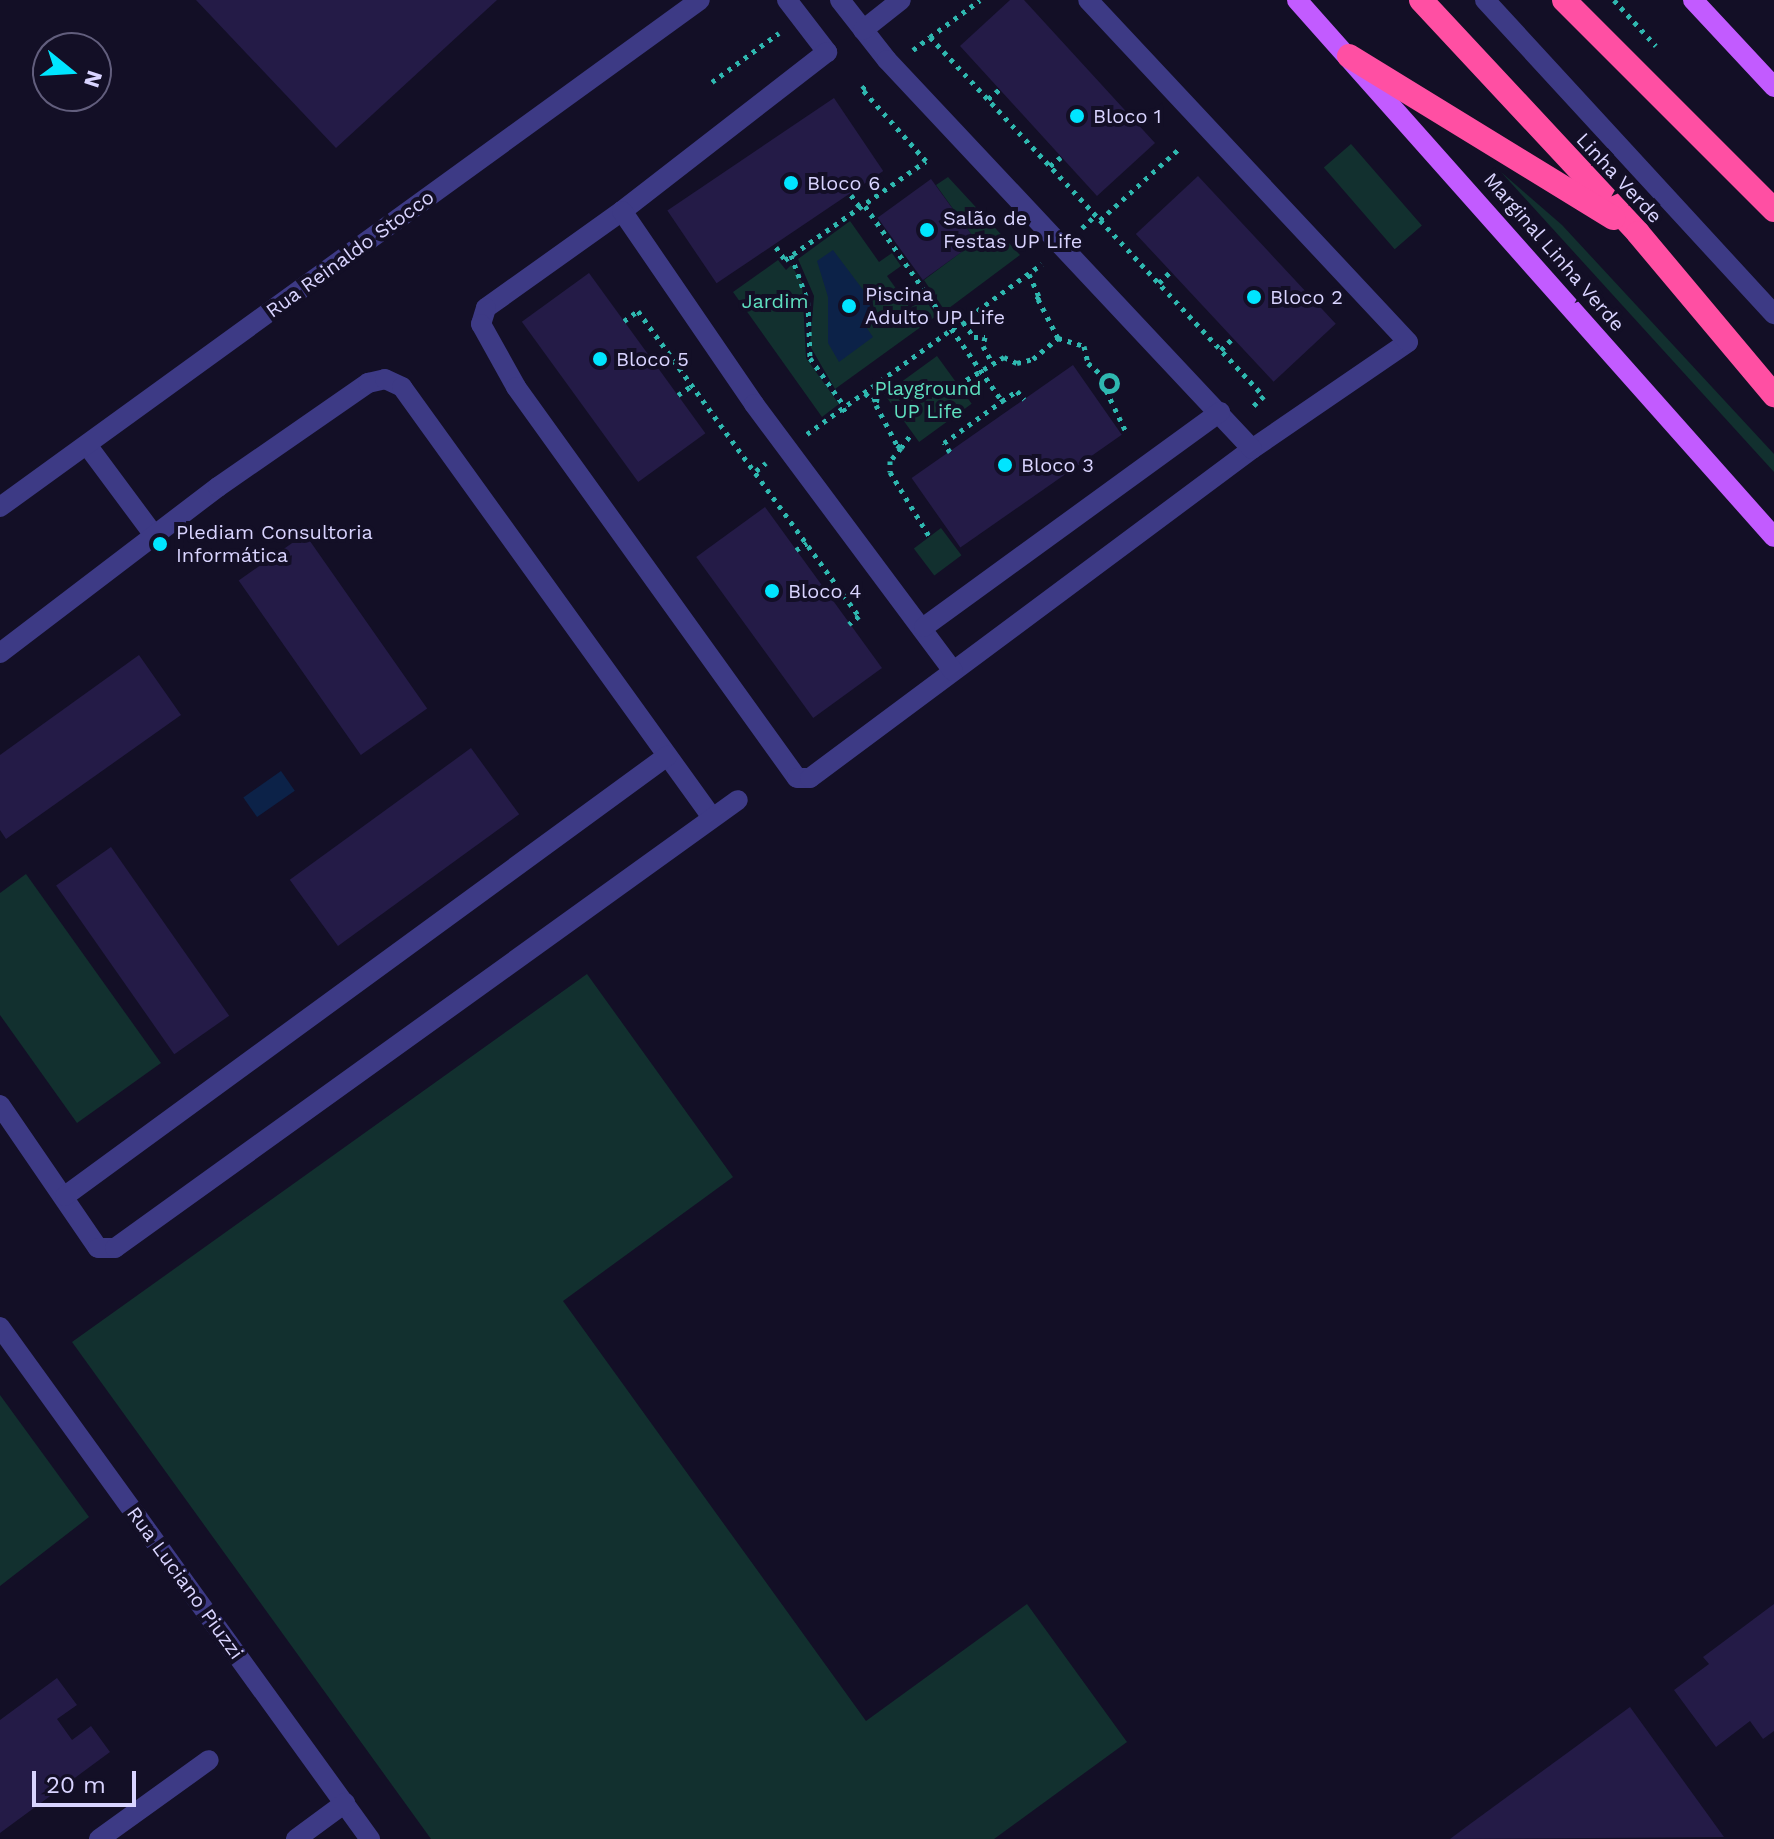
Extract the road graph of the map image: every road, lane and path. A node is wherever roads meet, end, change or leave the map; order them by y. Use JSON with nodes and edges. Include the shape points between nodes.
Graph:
{"nodes":[{"id":1,"x":700,"y":0,"type":"edge"},
{"id":2,"x":787,"y":0,"type":"edge"},
{"id":3,"x":840,"y":0,"type":"edge"},
{"id":4,"x":901,"y":0,"type":"edge"},
{"id":5,"x":980,"y":0,"type":"edge"},
{"id":6,"x":1088,"y":0,"type":"edge"},
{"id":7,"x":1297,"y":0,"type":"edge"},
{"id":8,"x":1421,"y":0,"type":"edge"},
{"id":9,"x":1485,"y":0,"type":"edge"},
{"id":10,"x":1564,"y":0,"type":"edge"},
{"id":11,"x":1693,"y":0,"type":"edge"},
{"id":12,"x":863,"y":30,"type":"junction"},
{"id":13,"x":930,"y":37,"type":"dead end"},
{"id":14,"x":1349,"y":56,"type":"junction"},
{"id":15,"x":868,"y":84,"type":"dead end"},
{"id":16,"x":1774,"y":87,"type":"edge"},
{"id":17,"x":1000,"y":89,"type":"dead end"},
{"id":18,"x":988,"y":99,"type":"dead end"},
{"id":19,"x":1180,"y":148,"type":"dead end"},
{"id":20,"x":1061,"y":157,"type":"dead end"},
{"id":21,"x":1050,"y":166,"type":"dead end"},
{"id":22,"x":851,"y":195,"type":"dead end"},
{"id":23,"x":863,"y":208,"type":"junction"},
{"id":24,"x":1774,"y":210,"type":"edge"},
{"id":25,"x":622,"y":211,"type":"junction"},
{"id":26,"x":1638,"y":233,"type":"junction"},
{"id":27,"x":1063,"y":245,"type":"junction"},
{"id":28,"x":776,"y":247,"type":"dead end"},
{"id":29,"x":791,"y":255,"type":"junction"},
{"id":30,"x":1171,"y":271,"type":"dead end"},
{"id":31,"x":1029,"y":274,"type":"junction"},
{"id":32,"x":1159,"y":283,"type":"dead end"},
{"id":33,"x":1774,"y":314,"type":"edge"},
{"id":34,"x":624,"y":321,"type":"dead end"},
{"id":35,"x":963,"y":322,"type":"junction"},
{"id":36,"x":950,"y":331,"type":"junction"},
{"id":37,"x":1234,"y":337,"type":"dead end"},
{"id":38,"x":1058,"y":338,"type":"junction"},
{"id":39,"x":1221,"y":350,"type":"dead end"},
{"id":40,"x":992,"y":362,"type":"junction"},
{"id":41,"x":980,"y":371,"type":"junction"},
{"id":42,"x":1104,"y":377,"type":"junction"},
{"id":43,"x":693,"y":385,"type":"junction"},
{"id":44,"x":958,"y":385,"type":"dead end"},
{"id":45,"x":1106,"y":390,"type":"junction"},
{"id":46,"x":865,"y":393,"type":"junction"},
{"id":47,"x":678,"y":395,"type":"dead end"},
{"id":48,"x":1774,"y":395,"type":"edge"},
{"id":49,"x":1024,"y":399,"type":"dead end"},
{"id":50,"x":1002,"y":401,"type":"junction"},
{"id":51,"x":844,"y":407,"type":"junction"},
{"id":52,"x":1220,"y":412,"type":"junction"},
{"id":53,"x":848,"y":416,"type":"dead end"},
{"id":54,"x":1126,"y":432,"type":"dead end"},
{"id":55,"x":912,"y":433,"type":"dead end"},
{"id":56,"x":87,"y":445,"type":"junction"},
{"id":57,"x":788,"y":447,"type":"junction"},
{"id":58,"x":901,"y":448,"type":"junction"},
{"id":59,"x":1252,"y":449,"type":"junction"},
{"id":60,"x":950,"y":452,"type":"dead end"},
{"id":61,"x":756,"y":471,"type":"junction"},
{"id":62,"x":0,"y":507,"type":"edge"},
{"id":63,"x":153,"y":534,"type":"junction"},
{"id":64,"x":929,"y":536,"type":"dead end"},
{"id":65,"x":1774,"y":537,"type":"edge"},
{"id":66,"x":807,"y":543,"type":"junction"},
{"id":67,"x":796,"y":550,"type":"dead end"},
{"id":68,"x":849,"y":624,"type":"dead end"},
{"id":69,"x":924,"y":627,"type":"junction"},
{"id":70,"x":0,"y":653,"type":"edge"},
{"id":71,"x":953,"y":671,"type":"junction"},
{"id":72,"x":667,"y":756,"type":"junction"},
{"id":73,"x":738,"y":800,"type":"dead end"},
{"id":74,"x":711,"y":816,"type":"junction"},
{"id":75,"x":0,"y":1105,"type":"edge"},
{"id":76,"x":65,"y":1196,"type":"junction"},
{"id":77,"x":0,"y":1327,"type":"edge"},
{"id":78,"x":209,"y":1760,"type":"dead end"},
{"id":79,"x":345,"y":1803,"type":"junction"},
{"id":80,"x":99,"y":1839,"type":"edge"},
{"id":81,"x":296,"y":1839,"type":"edge"},
{"id":82,"x":370,"y":1839,"type":"edge"}],
"edges":[{"from":1,"to":56,"type":"street","name":"Rua Reinaldo Stocco"},
{"from":2,"to":25,"type":"street","via":[[827,52]]},
{"from":3,"to":12,"type":"street"},
{"from":4,"to":12,"type":"street"},
{"from":5,"to":13,"type":"path"},
{"from":6,"to":59,"type":"street","via":[[1408,342]]},
{"from":7,"to":14,"type":"main road","name":"Marginal Linha Verde"},
{"from":8,"to":26,"type":"highway","name":"Linha Verde"},
{"from":9,"to":33,"type":"street"},
{"from":10,"to":24,"type":"highway"},
{"from":11,"to":16,"type":"main road"},
{"from":12,"to":27,"type":"street"},
{"from":14,"to":26,"type":"highway"},
{"from":14,"to":65,"type":"main road","name":"Marginal Linha Verde"},
{"from":15,"to":23,"type":"path","via":[[862,89],[926,161]]},
{"from":17,"to":18,"type":"path"},
{"from":19,"to":27,"type":"path"},
{"from":20,"to":21,"type":"path"},
{"from":22,"to":23,"type":"path"},
{"from":23,"to":29,"type":"path"},
{"from":23,"to":36,"type":"path"},
{"from":25,"to":57,"type":"street"},
{"from":25,"to":71,"type":"street","via":[[486,308],[481,324],[516,387],[797,778],[810,778]]},
{"from":26,"to":48,"type":"highway","name":"Linha Verde"},
{"from":27,"to":31,"type":"path"},
{"from":27,"to":52,"type":"street"},
{"from":28,"to":29,"type":"path","via":[[785,260]]},
{"from":29,"to":51,"type":"path","via":[[808,302],[810,358]]},
{"from":30,"to":32,"type":"path"},
{"from":31,"to":35,"type":"path"},
{"from":31,"to":38,"type":"path","via":[[1036,301]]},
{"from":34,"to":43,"type":"path","via":[[638,311]]},
{"from":35,"to":36,"type":"path"},
{"from":35,"to":40,"type":"path","via":[[974,337],[985,337],[983,346]]},
{"from":36,"to":41,"type":"path"},
{"from":36,"to":46,"type":"path"},
{"from":37,"to":39,"type":"path"},
{"from":38,"to":40,"type":"path","via":[[1024,363],[1004,357]]},
{"from":38,"to":42,"type":"path","via":[[1084,346],[1088,363]]},
{"from":40,"to":41,"type":"path"},
{"from":41,"to":44,"type":"path"},
{"from":41,"to":50,"type":"path"},
{"from":42,"to":45,"type":"path"},
{"from":42,"to":45,"type":"path","via":[[1111,375],[1117,383]]},
{"from":43,"to":47,"type":"path"},
{"from":43,"to":61,"type":"path"},
{"from":45,"to":54,"type":"path"},
{"from":46,"to":51,"type":"path"},
{"from":46,"to":58,"type":"path","via":[[877,398],[878,410]]},
{"from":49,"to":50,"type":"path","via":[[1017,391]]},
{"from":50,"to":60,"type":"path","via":[[944,443]]},
{"from":51,"to":53,"type":"path"},
{"from":51,"to":57,"type":"path"},
{"from":52,"to":59,"type":"street"},
{"from":52,"to":69,"type":"street"},
{"from":55,"to":58,"type":"path"},
{"from":56,"to":62,"type":"street","name":"Rua Reinaldo Stocco"},
{"from":56,"to":63,"type":"street"},
{"from":57,"to":61,"type":"path"},
{"from":57,"to":69,"type":"street"},
{"from":58,"to":64,"type":"path","via":[[886,462]]},
{"from":59,"to":71,"type":"street"},
{"from":61,"to":66,"type":"path"},
{"from":63,"to":70,"type":"street"},
{"from":63,"to":72,"type":"street","via":[[368,383],[385,379],[402,387]]},
{"from":66,"to":67,"type":"path"},
{"from":66,"to":68,"type":"path","via":[[859,616]]},
{"from":69,"to":71,"type":"street"},
{"from":72,"to":74,"type":"street"},
{"from":72,"to":76,"type":"street"},
{"from":73,"to":74,"type":"street"},
{"from":74,"to":76,"type":"street","via":[[115,1248],[98,1248]]},
{"from":75,"to":76,"type":"street"},
{"from":77,"to":79,"type":"street","name":"Rua Luciano Piuzzi"},
{"from":78,"to":80,"type":"street"},
{"from":79,"to":81,"type":"street"},
{"from":79,"to":82,"type":"street","name":"Rua Luciano Piuzzi"}]}
